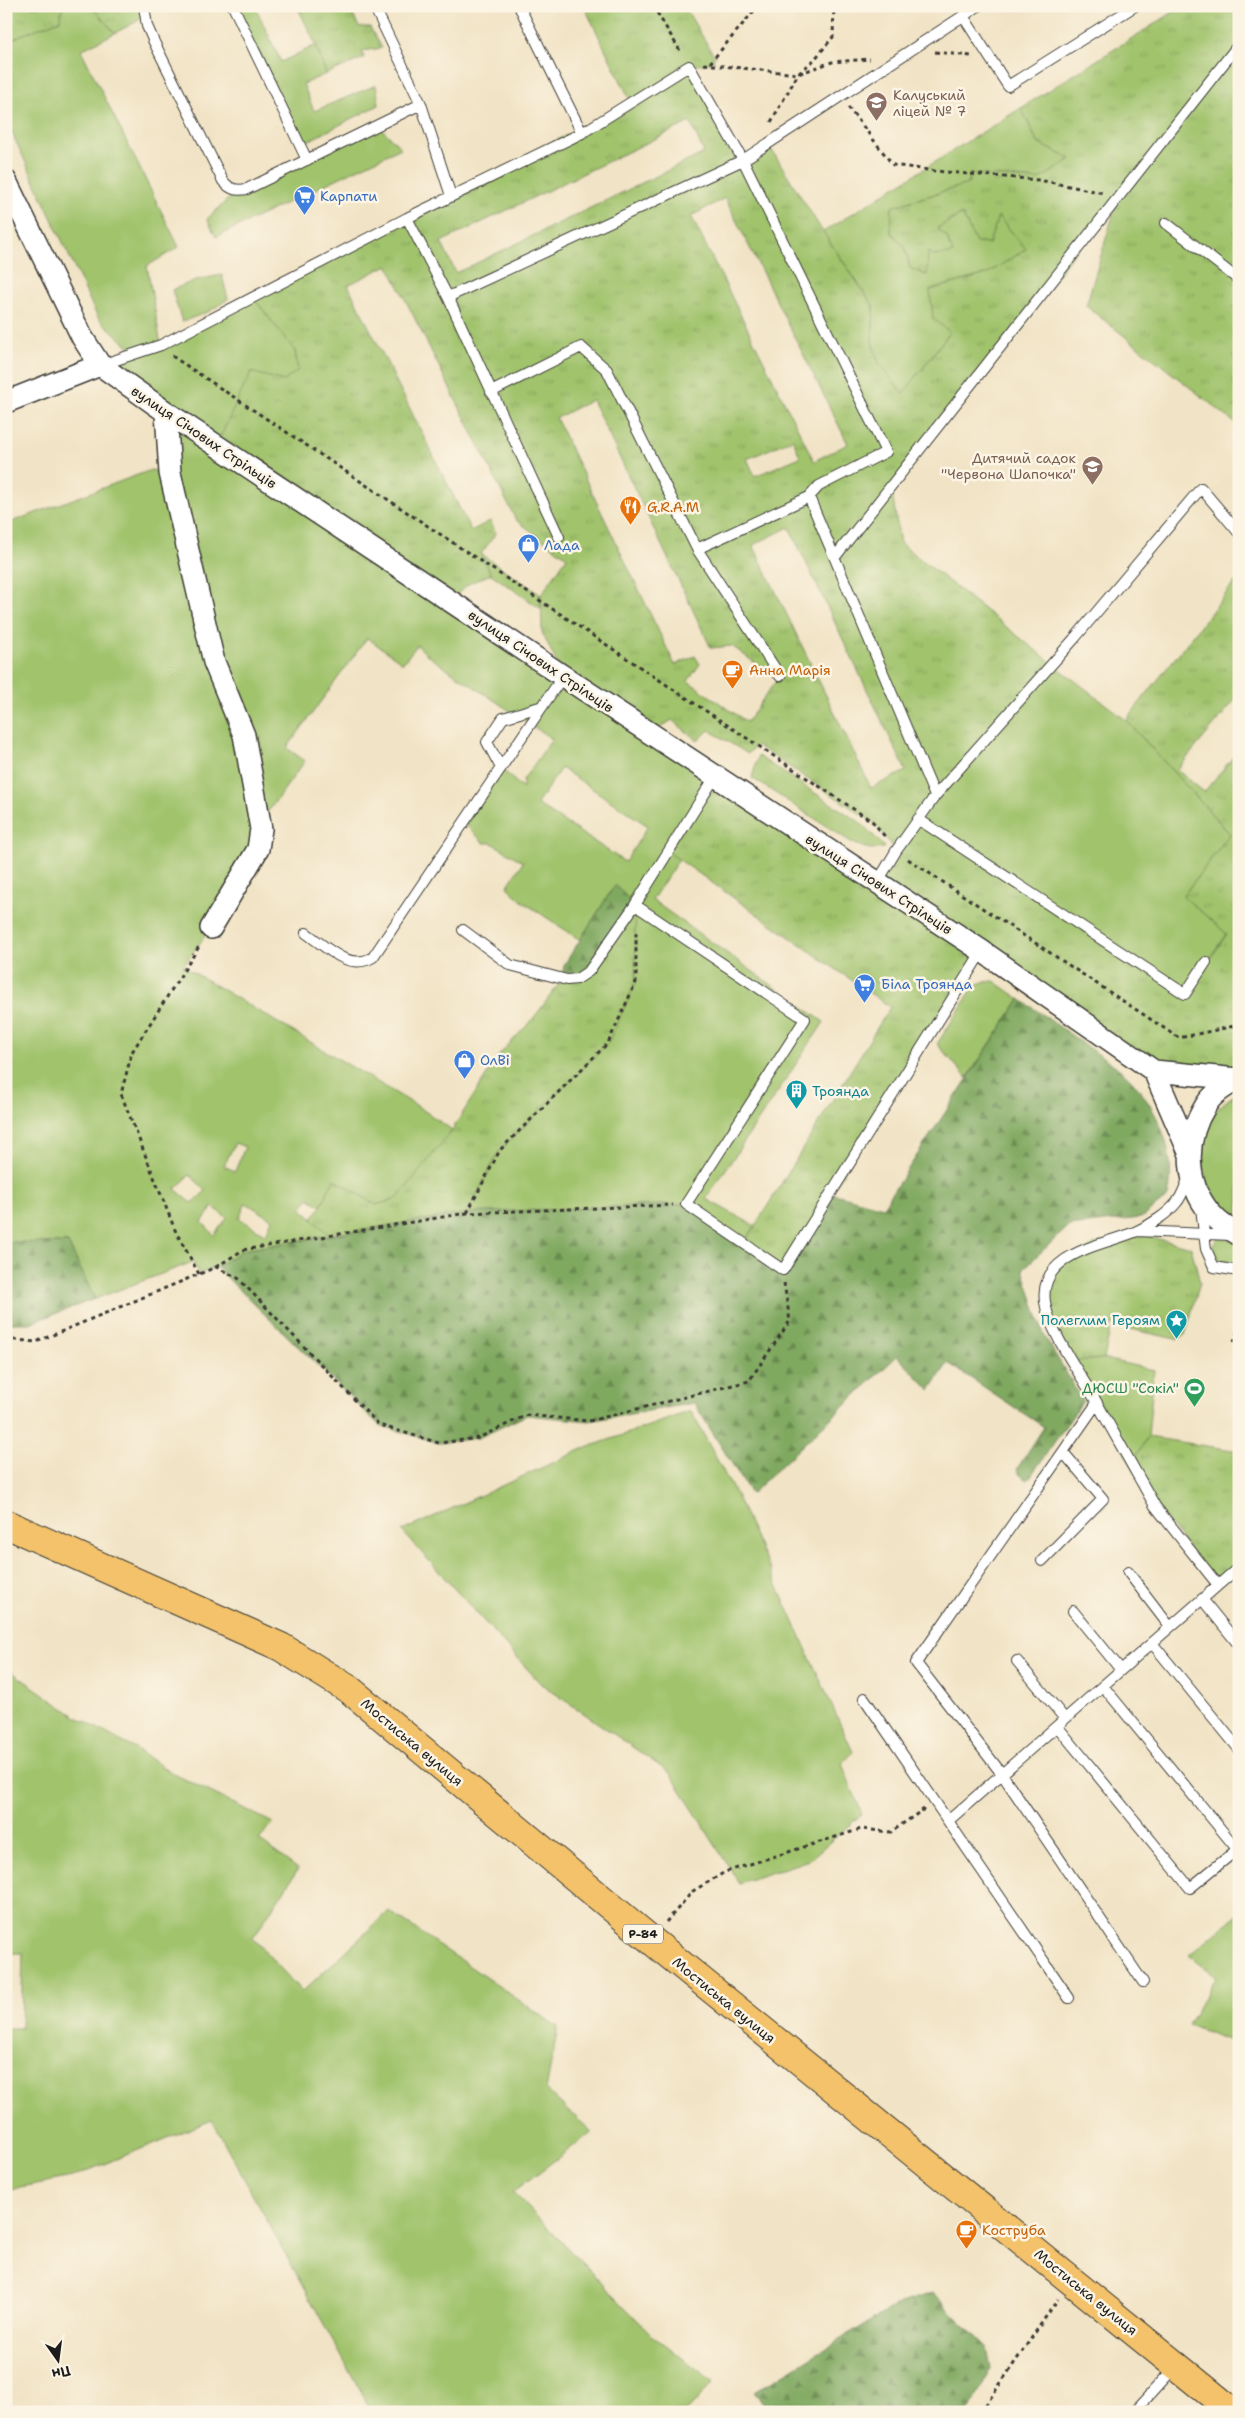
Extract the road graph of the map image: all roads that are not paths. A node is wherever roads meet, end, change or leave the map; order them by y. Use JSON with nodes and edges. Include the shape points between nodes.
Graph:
{"nodes":[{"id":1,"x":144,"y":6,"type":"edge"},
{"id":2,"x":233,"y":6,"type":"edge"},
{"id":3,"x":374,"y":6,"type":"edge"},
{"id":4,"x":519,"y":6,"type":"edge"},
{"id":5,"x":978,"y":6,"type":"edge"},
{"id":6,"x":1135,"y":6,"type":"edge"},
{"id":7,"x":963,"y":16,"type":"junction"},
{"id":8,"x":1239,"y":44,"type":"edge"},
{"id":9,"x":421,"y":104,"type":"junction"},
{"id":10,"x":582,"y":133,"type":"junction"},
{"id":11,"x":307,"y":160,"type":"junction"},
{"id":12,"x":743,"y":160,"type":"junction"},
{"id":13,"x":6,"y":181,"type":"edge"},
{"id":14,"x":451,"y":196,"type":"junction"},
{"id":15,"x":407,"y":218,"type":"junction"},
{"id":16,"x":1166,"y":223,"type":"dead end"},
{"id":17,"x":1239,"y":280,"type":"edge"},
{"id":18,"x":448,"y":297,"type":"junction"},
{"id":19,"x":100,"y":365,"type":"junction"},
{"id":20,"x":491,"y":392,"type":"junction"},
{"id":21,"x":6,"y":402,"type":"edge"},
{"id":22,"x":166,"y":412,"type":"junction"},
{"id":23,"x":810,"y":497,"type":"junction"},
{"id":24,"x":1239,"y":533,"type":"edge"},
{"id":25,"x":559,"y":537,"type":"dead end"},
{"id":26,"x":697,"y":549,"type":"junction"},
{"id":27,"x":835,"y":557,"type":"junction"},
{"id":28,"x":563,"y":676,"type":"junction"},
{"id":29,"x":780,"y":676,"type":"dead end"},
{"id":30,"x":543,"y":706,"type":"junction"},
{"id":31,"x":501,"y":768,"type":"junction"},
{"id":32,"x":715,"y":777,"type":"junction"},
{"id":33,"x":935,"y":796,"type":"junction"},
{"id":34,"x":918,"y":819,"type":"junction"},
{"id":35,"x":877,"y":882,"type":"junction"},
{"id":36,"x":636,"y":905,"type":"junction"},
{"id":37,"x":211,"y":928,"type":"road end"},
{"id":38,"x":463,"y":930,"type":"dead end"},
{"id":39,"x":306,"y":934,"type":"dead end"},
{"id":40,"x":982,"y":951,"type":"junction"},
{"id":41,"x":1206,"y":962,"type":"dead end"},
{"id":42,"x":1154,"y":1071,"type":"junction"},
{"id":43,"x":1238,"y":1079,"type":"edge"},
{"id":44,"x":1189,"y":1152,"type":"junction"},
{"id":45,"x":1191,"y":1174,"type":"junction"},
{"id":46,"x":1200,"y":1199,"type":"junction"},
{"id":47,"x":1137,"y":1231,"type":"junction"},
{"id":48,"x":1204,"y":1235,"type":"junction"},
{"id":49,"x":1239,"y":1235,"type":"edge"},
{"id":50,"x":1239,"y":1271,"type":"edge"},
{"id":51,"x":1097,"y":1403,"type":"junction"},
{"id":52,"x":1064,"y":1452,"type":"junction"},
{"id":53,"x":6,"y":1524,"type":"edge"},
{"id":54,"x":1042,"y":1561,"type":"dead end"},
{"id":55,"x":1239,"y":1567,"type":"edge"},
{"id":56,"x":1128,"y":1572,"type":"dead end"},
{"id":57,"x":1218,"y":1585,"type":"junction"},
{"id":58,"x":1202,"y":1599,"type":"junction"},
{"id":59,"x":1073,"y":1611,"type":"dead end"},
{"id":60,"x":1170,"y":1627,"type":"junction"},
{"id":61,"x":1152,"y":1643,"type":"junction"},
{"id":62,"x":1239,"y":1645,"type":"edge"},
{"id":63,"x":1017,"y":1661,"type":"dead end"},
{"id":64,"x":1121,"y":1670,"type":"junction"},
{"id":65,"x":1103,"y":1686,"type":"junction"},
{"id":66,"x":864,"y":1698,"type":"dead end"},
{"id":67,"x":1061,"y":1723,"type":"junction"},
{"id":68,"x":1239,"y":1749,"type":"edge"},
{"id":69,"x":1002,"y":1774,"type":"junction"},
{"id":70,"x":948,"y":1821,"type":"junction"},
{"id":71,"x":1238,"y":1849,"type":"edge"},
{"id":72,"x":1143,"y":1982,"type":"dead end"},
{"id":73,"x":1069,"y":1998,"type":"dead end"},
{"id":74,"x":1176,"y":2366,"type":"junction"},
{"id":75,"x":1134,"y":2412,"type":"edge"},
{"id":76,"x":1237,"y":2412,"type":"edge"}],
"edges":[{"from":1,"to":11,"type":"lane","via":[[154,42],[222,181],[229,188],[247,189]]},
{"from":2,"to":11,"type":"lane"},
{"from":3,"to":9,"type":"lane"},
{"from":4,"to":10,"type":"lane"},
{"from":5,"to":7,"type":"lane"},
{"from":6,"to":7,"type":"lane","via":[[1008,86]]},
{"from":7,"to":12,"type":"lane"},
{"from":8,"to":27,"type":"lane"},
{"from":9,"to":11,"type":"lane"},
{"from":9,"to":14,"type":"lane"},
{"from":10,"to":12,"type":"lane","via":[[689,66]]},
{"from":10,"to":14,"type":"lane"},
{"from":12,"to":18,"type":"lane"},
{"from":12,"to":23,"type":"lane","via":[[886,452],[818,486]]},
{"from":13,"to":19,"type":"street","name":"вулиця Січових Стрільців","via":[[82,337]]},
{"from":14,"to":15,"type":"lane"},
{"from":15,"to":18,"type":"lane"},
{"from":15,"to":19,"type":"lane","via":[[161,345]]},
{"from":16,"to":17,"type":"lane"},
{"from":18,"to":20,"type":"lane"},
{"from":19,"to":21,"type":"street"},
{"from":19,"to":22,"type":"street","name":"вулиця Січових Стрільців"},
{"from":20,"to":25,"type":"lane"},
{"from":20,"to":26,"type":"lane","via":[[580,347],[607,370]]},
{"from":22,"to":28,"type":"street","name":"вулиця Січових Стрільців"},
{"from":22,"to":37,"type":"street","via":[[170,473],[214,662],[244,735],[261,829],[258,849]]},
{"from":23,"to":26,"type":"lane"},
{"from":23,"to":27,"type":"lane"},
{"from":24,"to":33,"type":"lane","via":[[1201,488]]},
{"from":26,"to":29,"type":"lane"},
{"from":27,"to":33,"type":"lane"},
{"from":28,"to":30,"type":"lane"},
{"from":28,"to":32,"type":"street","name":"вулиця Січових Стрільців"},
{"from":30,"to":31,"type":"lane"},
{"from":30,"to":31,"type":"lane","via":[[503,718],[487,742]]},
{"from":31,"to":39,"type":"lane","via":[[373,957],[362,962],[349,962]]},
{"from":32,"to":35,"type":"street","name":"вулиця Січових Стрільців"},
{"from":32,"to":36,"type":"lane"},
{"from":33,"to":34,"type":"lane"},
{"from":34,"to":35,"type":"lane"},
{"from":34,"to":41,"type":"lane","via":[[1185,994]]},
{"from":35,"to":40,"type":"street","name":"вулиця Січових Стрільців"},
{"from":36,"to":38,"type":"lane","via":[[588,971],[572,980],[510,965]]},
{"from":36,"to":40,"type":"lane","via":[[805,1019],[686,1204],[783,1270]]},
{"from":40,"to":42,"type":"street","name":"вулиця Січових Стрільців"},
{"from":42,"to":43,"type":"street","name":"вулиця Січових Стрільців"},
{"from":42,"to":44,"type":"street"},
{"from":43,"to":44,"type":"street","name":"вулиця Січових Стрільців","via":[[1207,1104],[1193,1131]]},
{"from":44,"to":45,"type":"street"},
{"from":45,"to":46,"type":"street"},
{"from":45,"to":47,"type":"lane","via":[[1178,1202]]},
{"from":46,"to":48,"type":"lane"},
{"from":46,"to":49,"type":"street","via":[[1217,1220]]},
{"from":47,"to":48,"type":"lane"},
{"from":47,"to":51,"type":"lane","via":[[1097,1243],[1067,1258],[1052,1272],[1046,1289],[1045,1302],[1055,1329]]},
{"from":48,"to":49,"type":"lane"},
{"from":48,"to":50,"type":"lane","via":[[1214,1266]]},
{"from":51,"to":52,"type":"lane"},
{"from":51,"to":57,"type":"lane","via":[[1155,1506]]},
{"from":52,"to":54,"type":"lane","via":[[1103,1499]]},
{"from":52,"to":69,"type":"lane","via":[[916,1663]]},
{"from":53,"to":74,"type":"main road","name":"Мостиська вулиця","number":"Р-84","via":[[281,1647],[350,1690],[651,1940]]},
{"from":55,"to":57,"type":"lane"},
{"from":56,"to":60,"type":"lane"},
{"from":57,"to":58,"type":"lane"},
{"from":58,"to":60,"type":"lane"},
{"from":58,"to":62,"type":"lane"},
{"from":59,"to":64,"type":"lane"},
{"from":60,"to":61,"type":"lane"},
{"from":61,"to":64,"type":"lane"},
{"from":61,"to":68,"type":"lane"},
{"from":63,"to":67,"type":"lane"},
{"from":64,"to":65,"type":"lane"},
{"from":65,"to":67,"type":"lane"},
{"from":65,"to":71,"type":"lane"},
{"from":66,"to":70,"type":"lane"},
{"from":67,"to":69,"type":"lane"},
{"from":67,"to":71,"type":"lane","via":[[1190,1888]]},
{"from":69,"to":70,"type":"lane"},
{"from":69,"to":72,"type":"lane"},
{"from":70,"to":73,"type":"lane"},
{"from":74,"to":75,"type":"lane"},
{"from":74,"to":76,"type":"main road","name":"Мостиська вулиця","number":"Р-84"}]}
